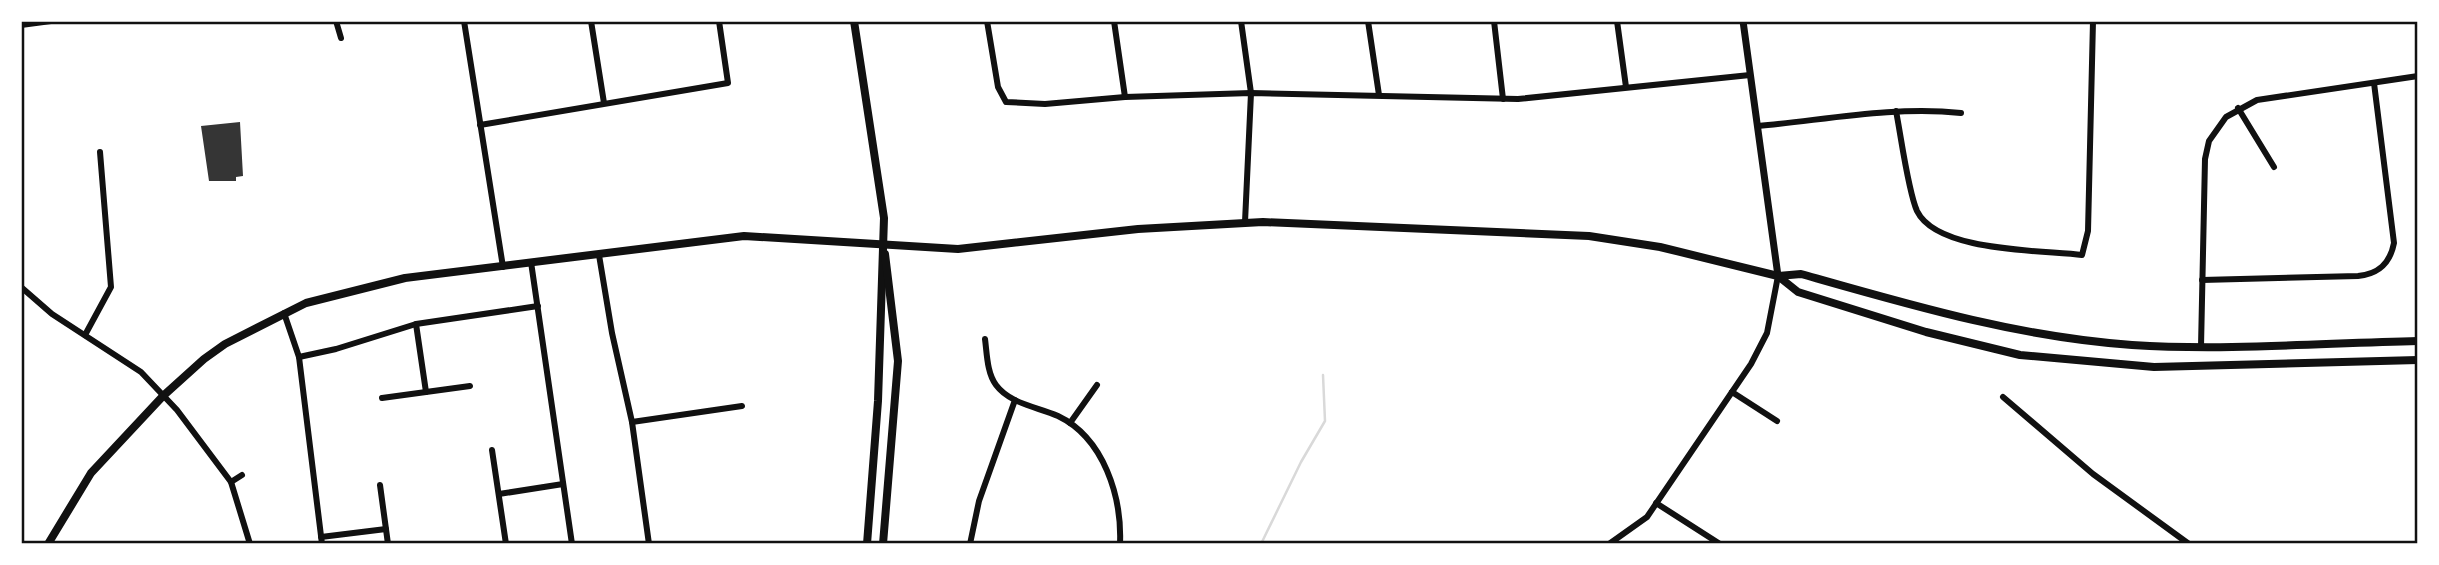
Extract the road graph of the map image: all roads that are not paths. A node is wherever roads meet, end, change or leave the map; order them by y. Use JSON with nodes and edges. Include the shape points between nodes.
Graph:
{"nodes":[{"id":1,"x":51,"y":21,"type":"edge"},
{"id":2,"x":335,"y":21,"type":"edge"},
{"id":3,"x":464,"y":21,"type":"edge"},
{"id":4,"x":591,"y":21,"type":"edge"},
{"id":5,"x":719,"y":21,"type":"edge"},
{"id":6,"x":854,"y":21,"type":"edge"},
{"id":7,"x":987,"y":21,"type":"edge"},
{"id":8,"x":1114,"y":21,"type":"edge"},
{"id":9,"x":1241,"y":21,"type":"edge"},
{"id":10,"x":1368,"y":21,"type":"edge"},
{"id":11,"x":1494,"y":21,"type":"edge"},
{"id":12,"x":1617,"y":21,"type":"edge"},
{"id":13,"x":1743,"y":21,"type":"edge"},
{"id":14,"x":2093,"y":21,"type":"edge"},
{"id":15,"x":21,"y":25,"type":"edge"},
{"id":16,"x":341,"y":37,"type":"dead end"},
{"id":17,"x":1750,"y":75,"type":"junction"},
{"id":18,"x":2418,"y":76,"type":"edge"},
{"id":19,"x":2374,"y":83,"type":"junction"},
{"id":20,"x":1626,"y":87,"type":"junction"},
{"id":21,"x":1251,"y":93,"type":"junction"},
{"id":22,"x":1379,"y":95,"type":"junction"},
{"id":23,"x":1125,"y":97,"type":"junction"},
{"id":24,"x":1503,"y":99,"type":"junction"},
{"id":25,"x":604,"y":103,"type":"junction"},
{"id":26,"x":2238,"y":108,"type":"junction"},
{"id":27,"x":1896,"y":111,"type":"junction"},
{"id":28,"x":1961,"y":113,"type":"dead end"},
{"id":29,"x":480,"y":125,"type":"junction"},
{"id":30,"x":1758,"y":125,"type":"junction"},
{"id":31,"x":100,"y":152,"type":"dead end"},
{"id":32,"x":2274,"y":167,"type":"dead end"},
{"id":33,"x":1245,"y":222,"type":"junction"},
{"id":34,"x":883,"y":244,"type":"junction"},
{"id":35,"x":599,"y":255,"type":"junction"},
{"id":36,"x":531,"y":262,"type":"junction"},
{"id":37,"x":503,"y":267,"type":"junction"},
{"id":38,"x":1778,"y":276,"type":"junction"},
{"id":39,"x":2203,"y":280,"type":"junction"},
{"id":40,"x":21,"y":287,"type":"edge"},
{"id":41,"x":538,"y":306,"type":"junction"},
{"id":42,"x":284,"y":313,"type":"junction"},
{"id":43,"x":416,"y":324,"type":"junction"},
{"id":44,"x":85,"y":335,"type":"junction"},
{"id":45,"x":985,"y":339,"type":"dead end"},
{"id":46,"x":2418,"y":341,"type":"edge"},
{"id":47,"x":2202,"y":347,"type":"junction"},
{"id":48,"x":299,"y":357,"type":"junction"},
{"id":49,"x":2418,"y":360,"type":"edge"},
{"id":50,"x":1097,"y":385,"type":"dead end"},
{"id":51,"x":470,"y":386,"type":"dead end"},
{"id":52,"x":426,"y":392,"type":"junction"},
{"id":53,"x":1732,"y":392,"type":"junction"},
{"id":54,"x":163,"y":396,"type":"junction"},
{"id":55,"x":2003,"y":397,"type":"dead end"},
{"id":56,"x":382,"y":398,"type":"dead end"},
{"id":57,"x":1015,"y":400,"type":"junction"},
{"id":58,"x":742,"y":406,"type":"dead end"},
{"id":59,"x":1777,"y":421,"type":"dead end"},
{"id":60,"x":632,"y":422,"type":"junction"},
{"id":61,"x":1070,"y":423,"type":"junction"},
{"id":62,"x":492,"y":450,"type":"dead end"},
{"id":63,"x":242,"y":475,"type":"dead end"},
{"id":64,"x":231,"y":482,"type":"junction"},
{"id":65,"x":563,"y":484,"type":"junction"},
{"id":66,"x":380,"y":485,"type":"dead end"},
{"id":67,"x":499,"y":494,"type":"junction"},
{"id":68,"x":1656,"y":503,"type":"junction"},
{"id":69,"x":386,"y":529,"type":"junction"},
{"id":70,"x":322,"y":541,"type":"edge"},
{"id":71,"x":48,"y":544,"type":"edge"},
{"id":72,"x":250,"y":544,"type":"edge"},
{"id":73,"x":388,"y":544,"type":"edge"},
{"id":74,"x":506,"y":544,"type":"edge"},
{"id":75,"x":572,"y":544,"type":"edge"},
{"id":76,"x":649,"y":544,"type":"edge"},
{"id":77,"x":867,"y":544,"type":"edge"},
{"id":78,"x":883,"y":544,"type":"edge"},
{"id":79,"x":970,"y":544,"type":"edge"},
{"id":80,"x":1121,"y":544,"type":"edge"},
{"id":81,"x":1609,"y":544,"type":"edge"},
{"id":82,"x":1720,"y":544,"type":"edge"},
{"id":83,"x":2189,"y":544,"type":"edge"}],
"edges":[{"from":1,"to":15,"type":"street"},
{"from":2,"to":16,"type":"street"},
{"from":3,"to":29,"type":"street"},
{"from":4,"to":25,"type":"street"},
{"from":5,"to":25,"type":"street","via":[[728,83]]},
{"from":6,"to":34,"type":"main road","via":[[882,198]]},
{"from":7,"to":23,"type":"street","via":[[998,88],[1006,102],[1045,104]]},
{"from":8,"to":23,"type":"street"},
{"from":9,"to":21,"type":"street"},
{"from":10,"to":22,"type":"street"},
{"from":11,"to":24,"type":"street"},
{"from":12,"to":20,"type":"street"},
{"from":13,"to":17,"type":"street"},
{"from":14,"to":27,"type":"street","via":[[2088,231],[2082,255],[1968,243],[1934,231],[1917,211]]},
{"from":17,"to":20,"type":"street"},
{"from":17,"to":30,"type":"street"},
{"from":18,"to":19,"type":"street"},
{"from":19,"to":26,"type":"street","via":[[2259,99]]},
{"from":19,"to":39,"type":"street","via":[[2394,243],[2384,266],[2358,276]]},
{"from":20,"to":24,"type":"street"},
{"from":21,"to":22,"type":"street"},
{"from":21,"to":23,"type":"street"},
{"from":21,"to":33,"type":"street"},
{"from":22,"to":24,"type":"street"},
{"from":25,"to":29,"type":"street"},
{"from":26,"to":32,"type":"street"},
{"from":26,"to":39,"type":"street","via":[[2216,128],[2205,159]]},
{"from":27,"to":28,"type":"street"},
{"from":27,"to":30,"type":"street"},
{"from":29,"to":37,"type":"street"},
{"from":30,"to":38,"type":"street"},
{"from":31,"to":44,"type":"street","via":[[112,277],[107,299]]},
{"from":33,"to":34,"type":"main road","via":[[958,249]]},
{"from":33,"to":38,"type":"main road","via":[[1589,236],[1660,247]]},
{"from":34,"to":35,"type":"main road","via":[[744,236]]},
{"from":34,"to":77,"type":"main road"},
{"from":34,"to":78,"type":"main road","via":[[898,361]]},
{"from":35,"to":36,"type":"main road"},
{"from":35,"to":60,"type":"street"},
{"from":36,"to":37,"type":"main road"},
{"from":36,"to":41,"type":"street"},
{"from":37,"to":42,"type":"main road","via":[[360,287]]},
{"from":38,"to":47,"type":"main road","via":[[1801,274],[1968,321],[2034,333],[2130,345]]},
{"from":38,"to":49,"type":"main road","via":[[1798,292],[1926,332],[2048,358],[2161,367]]},
{"from":38,"to":53,"type":"street","via":[[1767,334]]},
{"from":39,"to":47,"type":"street"},
{"from":40,"to":44,"type":"street"},
{"from":41,"to":43,"type":"street"},
{"from":41,"to":65,"type":"street"},
{"from":42,"to":48,"type":"street"},
{"from":42,"to":54,"type":"main road","via":[[204,359]]},
{"from":43,"to":48,"type":"street"},
{"from":43,"to":52,"type":"street"},
{"from":44,"to":54,"type":"street","via":[[141,372]]},
{"from":45,"to":57,"type":"street","via":[[992,379]]},
{"from":46,"to":47,"type":"main road"},
{"from":48,"to":70,"type":"street"},
{"from":50,"to":61,"type":"street"},
{"from":51,"to":52,"type":"street"},
{"from":52,"to":56,"type":"street"},
{"from":53,"to":59,"type":"street"},
{"from":53,"to":68,"type":"street"},
{"from":54,"to":64,"type":"street"},
{"from":54,"to":71,"type":"main road","via":[[91,473]]},
{"from":55,"to":83,"type":"street","via":[[2093,474]]},
{"from":57,"to":61,"type":"street"},
{"from":57,"to":79,"type":"street","via":[[983,488]]},
{"from":58,"to":60,"type":"street"},
{"from":60,"to":76,"type":"street"},
{"from":61,"to":80,"type":"street","via":[[1097,452],[1111,479]]},
{"from":62,"to":67,"type":"street"},
{"from":63,"to":64,"type":"street"},
{"from":64,"to":72,"type":"street"},
{"from":65,"to":67,"type":"street"},
{"from":65,"to":75,"type":"street"},
{"from":66,"to":69,"type":"street"},
{"from":67,"to":74,"type":"street"},
{"from":68,"to":81,"type":"street","via":[[1647,517]]},
{"from":68,"to":82,"type":"street"},
{"from":69,"to":70,"type":"street"},
{"from":69,"to":73,"type":"street"}]}
